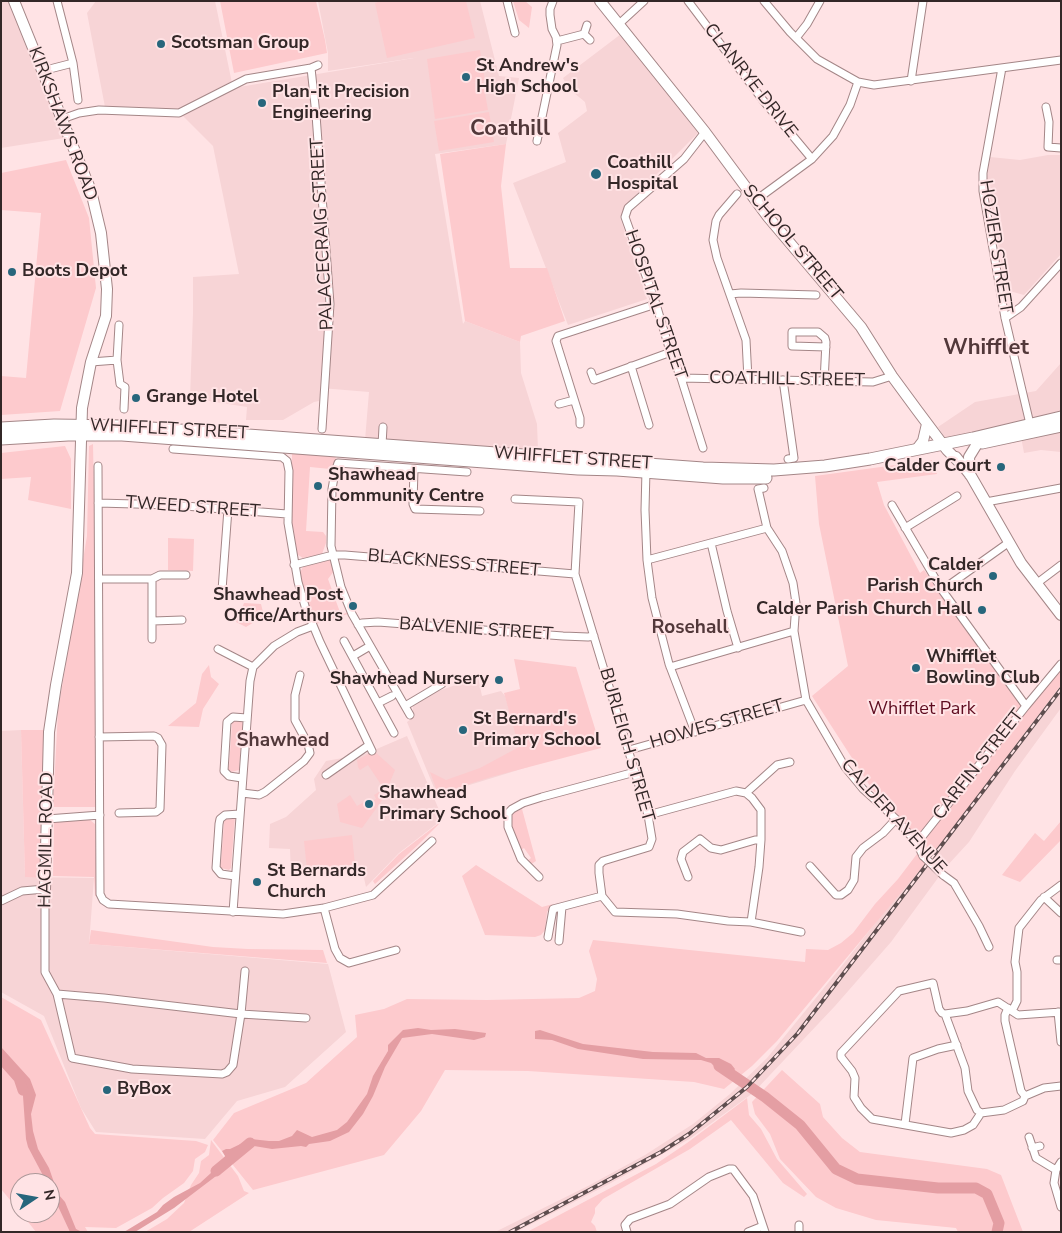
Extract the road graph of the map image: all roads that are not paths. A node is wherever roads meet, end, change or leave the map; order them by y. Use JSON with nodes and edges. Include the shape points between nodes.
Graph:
{"nodes":[{"id":1,"x":14,"y":1,"type":"edge"},
{"id":2,"x":57,"y":1,"type":"edge"},
{"id":3,"x":507,"y":1,"type":"edge"},
{"id":4,"x":553,"y":1,"type":"edge"},
{"id":5,"x":600,"y":1,"type":"edge"},
{"id":6,"x":644,"y":1,"type":"edge"},
{"id":7,"x":688,"y":1,"type":"edge"},
{"id":8,"x":764,"y":1,"type":"edge"},
{"id":9,"x":820,"y":1,"type":"edge"},
{"id":10,"x":923,"y":1,"type":"edge"},
{"id":11,"x":619,"y":24,"type":"junction"},
{"id":12,"x":587,"y":25,"type":"dead end"},
{"id":13,"x":515,"y":33,"type":"dead end"},
{"id":14,"x":584,"y":34,"type":"junction"},
{"id":15,"x":796,"y":38,"type":"junction"},
{"id":16,"x":590,"y":40,"type":"dead end"},
{"id":17,"x":557,"y":41,"type":"junction"},
{"id":18,"x":1061,"y":60,"type":"edge"},
{"id":19,"x":74,"y":63,"type":"junction"},
{"id":20,"x":1002,"y":68,"type":"junction"},
{"id":21,"x":42,"y":71,"type":"junction"},
{"id":22,"x":911,"y":81,"type":"junction"},
{"id":23,"x":858,"y":82,"type":"junction"},
{"id":24,"x":78,"y":100,"type":"dead end"},
{"id":25,"x":1046,"y":107,"type":"dead end"},
{"id":26,"x":62,"y":119,"type":"junction"},
{"id":27,"x":705,"y":132,"type":"junction"},
{"id":28,"x":537,"y":141,"type":"dead end"},
{"id":29,"x":1061,"y":148,"type":"edge"},
{"id":30,"x":812,"y":160,"type":"junction"},
{"id":31,"x":737,"y":194,"type":"dead end"},
{"id":32,"x":756,"y":200,"type":"junction"},
{"id":33,"x":1061,"y":263,"type":"edge"},
{"id":34,"x":730,"y":294,"type":"junction"},
{"id":35,"x":816,"y":295,"type":"dead end"},
{"id":36,"x":656,"y":304,"type":"junction"},
{"id":37,"x":1005,"y":318,"type":"junction"},
{"id":38,"x":118,"y":325,"type":"dead end"},
{"id":39,"x":826,"y":347,"type":"junction"},
{"id":40,"x":670,"y":352,"type":"junction"},
{"id":41,"x":117,"y":360,"type":"junction"},
{"id":42,"x":91,"y":362,"type":"junction"},
{"id":43,"x":631,"y":366,"type":"junction"},
{"id":44,"x":591,"y":372,"type":"dead end"},
{"id":45,"x":892,"y":376,"type":"junction"},
{"id":46,"x":681,"y":378,"type":"junction"},
{"id":47,"x":748,"y":379,"type":"junction"},
{"id":48,"x":783,"y":380,"type":"junction"},
{"id":49,"x":824,"y":382,"type":"junction"},
{"id":50,"x":574,"y":400,"type":"junction"},
{"id":51,"x":559,"y":404,"type":"dead end"},
{"id":52,"x":124,"y":409,"type":"dead end"},
{"id":53,"x":1061,"y":417,"type":"edge"},
{"id":54,"x":580,"y":424,"type":"dead end"},
{"id":55,"x":927,"y":424,"type":"junction"},
{"id":56,"x":1030,"y":424,"type":"junction"},
{"id":57,"x":649,"y":425,"type":"dead end"},
{"id":58,"x":1061,"y":426,"type":"edge"},
{"id":59,"x":383,"y":427,"type":"dead end"},
{"id":60,"x":1,"y":428,"type":"edge"},
{"id":61,"x":322,"y":429,"type":"dead end"},
{"id":62,"x":81,"y":430,"type":"junction"},
{"id":63,"x":26,"y":437,"type":"junction"},
{"id":64,"x":1,"y":439,"type":"edge"},
{"id":65,"x":302,"y":444,"type":"junction"},
{"id":66,"x":976,"y":444,"type":"junction"},
{"id":67,"x":1,"y":445,"type":"edge"},
{"id":68,"x":382,"y":445,"type":"junction"},
{"id":69,"x":945,"y":447,"type":"junction"},
{"id":70,"x":703,"y":448,"type":"dead end"},
{"id":71,"x":173,"y":449,"type":"dead end"},
{"id":72,"x":917,"y":449,"type":"junction"},
{"id":73,"x":788,"y":459,"type":"dead end"},
{"id":74,"x":98,"y":466,"type":"dead end"},
{"id":75,"x":646,"y":468,"type":"junction"},
{"id":76,"x":414,"y":469,"type":"junction"},
{"id":77,"x":467,"y":472,"type":"dead end"},
{"id":78,"x":970,"y":476,"type":"junction"},
{"id":79,"x":764,"y":488,"type":"dead end"},
{"id":80,"x":1061,"y":488,"type":"edge"},
{"id":81,"x":957,"y":496,"type":"dead end"},
{"id":82,"x":515,"y":499,"type":"dead end"},
{"id":83,"x":986,"y":502,"type":"junction"},
{"id":84,"x":98,"y":503,"type":"junction"},
{"id":85,"x":892,"y":505,"type":"dead end"},
{"id":86,"x":228,"y":509,"type":"junction"},
{"id":87,"x":480,"y":511,"type":"dead end"},
{"id":88,"x":288,"y":514,"type":"junction"},
{"id":89,"x":766,"y":528,"type":"junction"},
{"id":90,"x":905,"y":528,"type":"junction"},
{"id":91,"x":1008,"y":542,"type":"junction"},
{"id":92,"x":711,"y":543,"type":"junction"},
{"id":93,"x":333,"y":555,"type":"junction"},
{"id":94,"x":647,"y":560,"type":"junction"},
{"id":95,"x":294,"y":565,"type":"junction"},
{"id":96,"x":1061,"y":565,"type":"edge"},
{"id":97,"x":575,"y":574,"type":"junction"},
{"id":98,"x":186,"y":575,"type":"dead end"},
{"id":99,"x":99,"y":579,"type":"junction"},
{"id":100,"x":152,"y":579,"type":"junction"},
{"id":101,"x":1036,"y":584,"type":"junction"},
{"id":102,"x":222,"y":590,"type":"dead end"},
{"id":103,"x":942,"y":590,"type":"junction"},
{"id":104,"x":1061,"y":615,"type":"edge"},
{"id":105,"x":182,"y":620,"type":"dead end"},
{"id":106,"x":152,"y":621,"type":"junction"},
{"id":107,"x":358,"y":625,"type":"junction"},
{"id":108,"x":313,"y":626,"type":"junction"},
{"id":109,"x":794,"y":631,"type":"junction"},
{"id":110,"x":594,"y":636,"type":"junction"},
{"id":111,"x":152,"y":639,"type":"dead end"},
{"id":112,"x":344,"y":641,"type":"dead end"},
{"id":113,"x":370,"y":646,"type":"junction"},
{"id":114,"x":738,"y":648,"type":"junction"},
{"id":115,"x":218,"y":649,"type":"dead end"},
{"id":116,"x":353,"y":656,"type":"junction"},
{"id":117,"x":1061,"y":664,"type":"edge"},
{"id":118,"x":253,"y":667,"type":"junction"},
{"id":119,"x":670,"y":667,"type":"junction"},
{"id":120,"x":300,"y":675,"type":"dead end"},
{"id":121,"x":442,"y":684,"type":"dead end"},
{"id":122,"x":392,"y":696,"type":"dead end"},
{"id":123,"x":806,"y":700,"type":"junction"},
{"id":124,"x":378,"y":703,"type":"junction"},
{"id":125,"x":405,"y":706,"type":"junction"},
{"id":126,"x":1026,"y":706,"type":"junction"},
{"id":127,"x":410,"y":715,"type":"dead end"},
{"id":128,"x":247,"y":718,"type":"junction"},
{"id":129,"x":695,"y":732,"type":"junction"},
{"id":130,"x":394,"y":733,"type":"dead end"},
{"id":131,"x":99,"y":737,"type":"junction"},
{"id":132,"x":629,"y":750,"type":"junction"},
{"id":133,"x":790,"y":762,"type":"dead end"},
{"id":134,"x":635,"y":772,"type":"junction"},
{"id":135,"x":326,"y":775,"type":"dead end"},
{"id":136,"x":242,"y":778,"type":"junction"},
{"id":137,"x":242,"y":793,"type":"junction"},
{"id":138,"x":746,"y":793,"type":"junction"},
{"id":139,"x":119,"y":813,"type":"dead end"},
{"id":140,"x":240,"y":814,"type":"junction"},
{"id":141,"x":100,"y":815,"type":"junction"},
{"id":142,"x":648,"y":815,"type":"junction"},
{"id":143,"x":47,"y":818,"type":"junction"},
{"id":144,"x":896,"y":819,"type":"junction"},
{"id":145,"x":761,"y":840,"type":"junction"},
{"id":146,"x":432,"y":841,"type":"dead end"},
{"id":147,"x":917,"y":843,"type":"junction"},
{"id":148,"x":810,"y":866,"type":"dead end"},
{"id":149,"x":235,"y":876,"type":"junction"},
{"id":150,"x":539,"y":877,"type":"dead end"},
{"id":151,"x":688,"y":877,"type":"dead end"},
{"id":152,"x":1061,"y":885,"type":"edge"},
{"id":153,"x":45,"y":889,"type":"junction"},
{"id":154,"x":602,"y":896,"type":"junction"},
{"id":155,"x":1044,"y":897,"type":"junction"},
{"id":156,"x":1,"y":901,"type":"edge"},
{"id":157,"x":562,"y":907,"type":"junction"},
{"id":158,"x":324,"y":908,"type":"junction"},
{"id":159,"x":232,"y":912,"type":"junction"},
{"id":160,"x":1061,"y":913,"type":"edge"},
{"id":161,"x":751,"y":922,"type":"junction"},
{"id":162,"x":801,"y":932,"type":"dead end"},
{"id":163,"x":548,"y":937,"type":"dead end"},
{"id":164,"x":560,"y":941,"type":"dead end"},
{"id":165,"x":989,"y":947,"type":"dead end"},
{"id":166,"x":396,"y":950,"type":"dead end"},
{"id":167,"x":244,"y":971,"type":"dead end"},
{"id":168,"x":57,"y":994,"type":"junction"},
{"id":169,"x":1010,"y":1010,"type":"junction"},
{"id":170,"x":1060,"y":1012,"type":"edge"},
{"id":171,"x":241,"y":1014,"type":"junction"},
{"id":172,"x":945,"y":1014,"type":"junction"},
{"id":173,"x":306,"y":1018,"type":"dead end"},
{"id":174,"x":1061,"y":1042,"type":"edge"},
{"id":175,"x":957,"y":1045,"type":"junction"},
{"id":176,"x":1061,"y":1086,"type":"edge"},
{"id":177,"x":1024,"y":1096,"type":"junction"},
{"id":178,"x":981,"y":1113,"type":"junction"},
{"id":179,"x":905,"y":1124,"type":"junction"},
{"id":180,"x":1029,"y":1137,"type":"dead end"},
{"id":181,"x":1040,"y":1146,"type":"dead end"},
{"id":182,"x":1032,"y":1148,"type":"junction"},
{"id":183,"x":1061,"y":1162,"type":"edge"},
{"id":184,"x":1056,"y":1170,"type":"junction"},
{"id":185,"x":1061,"y":1207,"type":"edge"},
{"id":186,"x":764,"y":1229,"type":"edge"},
{"id":187,"x":627,"y":1232,"type":"edge"},
{"id":188,"x":748,"y":1232,"type":"edge"}],
"edges":[{"from":1,"to":21,"type":"street","name":"KIRKSHAWS ROAD"},
{"from":2,"to":19,"type":"street"},
{"from":3,"to":13,"type":"street"},
{"from":4,"to":17,"type":"street","via":[[550,15]]},
{"from":5,"to":11,"type":"street","name":"SCHOOL STREET"},
{"from":6,"to":11,"type":"street"},
{"from":7,"to":30,"type":"street","name":"CLANRYE DRIVE"},
{"from":8,"to":15,"type":"street"},
{"from":9,"to":15,"type":"street"},
{"from":10,"to":22,"type":"street"},
{"from":11,"to":27,"type":"street","name":"SCHOOL STREET"},
{"from":12,"to":14,"type":"street"},
{"from":14,"to":16,"type":"street"},
{"from":14,"to":17,"type":"street"},
{"from":15,"to":23,"type":"street","via":[[817,58]]},
{"from":17,"to":28,"type":"street"},
{"from":18,"to":20,"type":"street"},
{"from":19,"to":21,"type":"street"},
{"from":19,"to":24,"type":"street"},
{"from":20,"to":22,"type":"street"},
{"from":20,"to":37,"type":"street","name":"HOZIER STREET","via":[[982,173]]},
{"from":21,"to":26,"type":"street","name":"KIRKSHAWS ROAD"},
{"from":22,"to":23,"type":"street","via":[[874,85]]},
{"from":23,"to":30,"type":"street","via":[[833,136]]},
{"from":25,"to":29,"type":"street","via":[[1048,147]]},
{"from":26,"to":42,"type":"street","name":"KIRKSHAWS ROAD","via":[[91,191],[101,233],[107,289],[106,316]]},
{"from":26,"to":61,"type":"street","name":"PALACECRAIG STREET","via":[[98,110],[179,113],[246,79],[315,67],[330,304]]},
{"from":27,"to":32,"type":"street","name":"SCHOOL STREET"},
{"from":27,"to":36,"type":"street","name":"HOSPITAL STREET","via":[[684,159],[628,208],[624,217]]},
{"from":30,"to":32,"type":"street"},
{"from":31,"to":34,"type":"street","via":[[719,214],[713,232],[717,258]]},
{"from":32,"to":45,"type":"street","name":"SCHOOL STREET","via":[[862,327]]},
{"from":33,"to":37,"type":"street","via":[[1021,307]]},
{"from":34,"to":35,"type":"street"},
{"from":34,"to":47,"type":"street","via":[[746,340]]},
{"from":36,"to":40,"type":"street","name":"HOSPITAL STREET"},
{"from":36,"to":50,"type":"street","via":[[558,336],[556,341]]},
{"from":37,"to":56,"type":"street","name":"HOZIER STREET"},
{"from":38,"to":41,"type":"street"},
{"from":39,"to":39,"type":"street","via":[[825,338],[818,332],[792,332],[792,346]]},
{"from":39,"to":49,"type":"street"},
{"from":40,"to":43,"type":"street"},
{"from":40,"to":46,"type":"street","name":"HOSPITAL STREET"},
{"from":41,"to":42,"type":"street"},
{"from":41,"to":52,"type":"street","via":[[120,384],[125,387]]},
{"from":42,"to":62,"type":"street","name":"KIRKSHAWS ROAD"},
{"from":43,"to":44,"type":"street","via":[[594,380]]},
{"from":43,"to":57,"type":"street"},
{"from":45,"to":49,"type":"street","name":"COATHILL STREET","via":[[873,382]]},
{"from":45,"to":55,"type":"street","name":"SCHOOL STREET"},
{"from":46,"to":47,"type":"street","name":"COATHILL STREET"},
{"from":46,"to":70,"type":"street","name":"HOSPITAL STREET"},
{"from":47,"to":48,"type":"street","name":"COATHILL STREET"},
{"from":48,"to":49,"type":"street","name":"COATHILL STREET"},
{"from":48,"to":73,"type":"street","via":[[794,458]]},
{"from":50,"to":51,"type":"street"},
{"from":50,"to":54,"type":"street"},
{"from":53,"to":56,"type":"main road","name":"WHIFFLET STREET"},
{"from":55,"to":69,"type":"street","name":"SCHOOL STREET"},
{"from":55,"to":72,"type":"street","via":[[923,441]]},
{"from":56,"to":69,"type":"main road","name":"WHIFFLET STREET"},
{"from":58,"to":66,"type":"main road","name":"WHIFFLET STREET"},
{"from":59,"to":68,"type":"street"},
{"from":60,"to":62,"type":"main road"},
{"from":62,"to":63,"type":"main road"},
{"from":62,"to":65,"type":"main road","name":"WHIFFLET STREET","via":[[124,426]]},
{"from":62,"to":143,"type":"street","name":"HAGMILL ROAD","via":[[77,573],[49,732]]},
{"from":63,"to":64,"type":"main road"},
{"from":63,"to":67,"type":"main road"},
{"from":65,"to":68,"type":"main road","name":"WHIFFLET STREET"},
{"from":65,"to":75,"type":"main road","name":"WHIFFLET STREET","via":[[578,469]]},
{"from":66,"to":69,"type":"main road","name":"WHIFFLET STREET"},
{"from":66,"to":78,"type":"street","via":[[969,457]]},
{"from":68,"to":75,"type":"main road","name":"WHIFFLET STREET"},
{"from":69,"to":72,"type":"main road","name":"WHIFFLET STREET"},
{"from":69,"to":75,"type":"main road","name":"WHIFFLET STREET","via":[[871,465],[796,476],[723,478]]},
{"from":69,"to":78,"type":"street","name":"SCHOOL STREET"},
{"from":71,"to":88,"type":"street","via":[[282,458],[288,465]]},
{"from":72,"to":75,"type":"main road","name":"WHIFFLET STREET","via":[[788,470]]},
{"from":74,"to":84,"type":"street"},
{"from":75,"to":94,"type":"street"},
{"from":76,"to":77,"type":"street"},
{"from":76,"to":87,"type":"street","via":[[415,509]]},
{"from":76,"to":93,"type":"street","via":[[338,463],[332,489],[330,546]]},
{"from":78,"to":83,"type":"street","name":"SCHOOL STREET"},
{"from":79,"to":89,"type":"street","name":"CALDER AVENUE","via":[[758,489]]},
{"from":80,"to":83,"type":"street"},
{"from":81,"to":90,"type":"street"},
{"from":82,"to":97,"type":"street","name":"BURLEIGH STREET","via":[[579,502]]},
{"from":83,"to":91,"type":"street","name":"SCHOOL STREET"},
{"from":84,"to":86,"type":"street","name":"TWEED STREET"},
{"from":84,"to":99,"type":"street"},
{"from":85,"to":90,"type":"street"},
{"from":86,"to":88,"type":"street","name":"TWEED STREET"},
{"from":86,"to":102,"type":"street"},
{"from":88,"to":95,"type":"street"},
{"from":89,"to":92,"type":"street"},
{"from":89,"to":109,"type":"street","name":"CALDER AVENUE","via":[[782,551],[790,572],[796,603]]},
{"from":90,"to":103,"type":"street"},
{"from":91,"to":101,"type":"street","name":"SCHOOL STREET"},
{"from":91,"to":103,"type":"street"},
{"from":92,"to":94,"type":"street"},
{"from":92,"to":114,"type":"street"},
{"from":93,"to":95,"type":"street","name":"BLACKNESS STREET"},
{"from":93,"to":97,"type":"street","name":"BLACKNESS STREET"},
{"from":93,"to":107,"type":"street","via":[[345,600]]},
{"from":94,"to":119,"type":"street","via":[[652,598]]},
{"from":95,"to":108,"type":"street"},
{"from":96,"to":101,"type":"street"},
{"from":97,"to":110,"type":"street","name":"BURLEIGH STREET"},
{"from":98,"to":100,"type":"street"},
{"from":99,"to":100,"type":"street"},
{"from":99,"to":131,"type":"street"},
{"from":100,"to":106,"type":"street"},
{"from":101,"to":104,"type":"street","name":"SCHOOL STREET"},
{"from":103,"to":126,"type":"street"},
{"from":105,"to":106,"type":"street"},
{"from":106,"to":111,"type":"street"},
{"from":107,"to":110,"type":"street","name":"BALVENIE STREET","via":[[378,622]]},
{"from":107,"to":113,"type":"street"},
{"from":108,"to":118,"type":"street","via":[[274,646]]},
{"from":108,"to":135,"type":"street","via":[[370,748],[345,767]]},
{"from":109,"to":114,"type":"street"},
{"from":109,"to":123,"type":"street","name":"CALDER AVENUE"},
{"from":110,"to":132,"type":"street","name":"BURLEIGH STREET"},
{"from":112,"to":116,"type":"street"},
{"from":113,"to":116,"type":"street"},
{"from":113,"to":125,"type":"street"},
{"from":114,"to":119,"type":"street"},
{"from":115,"to":118,"type":"street"},
{"from":116,"to":124,"type":"street"},
{"from":117,"to":126,"type":"street","name":"CARFIN STREET"},
{"from":118,"to":128,"type":"street"},
{"from":119,"to":129,"type":"street"},
{"from":120,"to":137,"type":"street","via":[[295,695],[295,720],[310,752],[304,762],[265,792]]},
{"from":121,"to":125,"type":"street"},
{"from":122,"to":124,"type":"street"},
{"from":123,"to":129,"type":"street","name":"HOWES STREET"},
{"from":123,"to":144,"type":"street","name":"CALDER AVENUE","via":[[845,767],[863,789]]},
{"from":124,"to":130,"type":"street"},
{"from":125,"to":127,"type":"street"},
{"from":126,"to":147,"type":"street","name":"CARFIN STREET"},
{"from":128,"to":136,"type":"street"},
{"from":128,"to":136,"type":"street","via":[[231,717],[226,731],[224,771],[228,776]]},
{"from":129,"to":132,"type":"street","name":"HOWES STREET"},
{"from":131,"to":139,"type":"street","via":[[154,736],[162,745],[160,809],[156,812]]},
{"from":131,"to":141,"type":"street"},
{"from":132,"to":134,"type":"street","name":"BURLEIGH STREET"},
{"from":133,"to":138,"type":"street","via":[[777,765]]},
{"from":134,"to":142,"type":"street","name":"BURLEIGH STREET"},
{"from":134,"to":150,"type":"street","via":[[542,796],[508,813],[508,827],[521,859]]},
{"from":136,"to":137,"type":"street"},
{"from":137,"to":140,"type":"street"},
{"from":138,"to":142,"type":"street","via":[[736,791]]},
{"from":138,"to":145,"type":"street","via":[[761,810]]},
{"from":140,"to":149,"type":"street"},
{"from":140,"to":149,"type":"street","via":[[224,815],[219,824],[216,868],[222,874]]},
{"from":141,"to":143,"type":"street"},
{"from":141,"to":159,"type":"street","via":[[100,894],[106,902]]},
{"from":142,"to":154,"type":"street","name":"BURLEIGH STREET","via":[[652,839],[649,847],[599,865]]},
{"from":143,"to":153,"type":"street","name":"HAGMILL ROAD"},
{"from":144,"to":147,"type":"street","name":"CALDER AVENUE"},
{"from":144,"to":148,"type":"street","via":[[856,857],[854,880],[841,895],[836,895]]},
{"from":145,"to":151,"type":"street","via":[[721,850],[700,839],[683,852],[681,859]]},
{"from":145,"to":161,"type":"street"},
{"from":146,"to":158,"type":"street","via":[[373,894]]},
{"from":147,"to":165,"type":"street","name":"CALDER AVENUE","bridge":true,"via":[[923,856],[954,883]]},
{"from":149,"to":159,"type":"street"},
{"from":152,"to":155,"type":"street"},
{"from":153,"to":156,"type":"street","via":[[22,891]]},
{"from":153,"to":168,"type":"street","name":"HAGMILL ROAD","via":[[45,972]]},
{"from":154,"to":157,"type":"street"},
{"from":154,"to":161,"type":"street","via":[[615,912],[677,914]]},
{"from":155,"to":160,"type":"street"},
{"from":155,"to":169,"type":"street","via":[[1019,928],[1015,962],[1017,1001]]},
{"from":157,"to":163,"type":"street","via":[[553,909]]},
{"from":157,"to":164,"type":"street"},
{"from":158,"to":159,"type":"street","via":[[283,914]]},
{"from":158,"to":166,"type":"street","via":[[340,958],[349,963]]},
{"from":161,"to":162,"type":"street"},
{"from":167,"to":171,"type":"street"},
{"from":168,"to":171,"type":"street"},
{"from":168,"to":171,"type":"street","name":"HAGMILL ROAD","via":[[72,1058],[132,1068],[227,1072],[233,1065]]},
{"from":169,"to":170,"type":"street","via":[[1018,1015]]},
{"from":169,"to":172,"type":"street","via":[[998,1002]]},
{"from":169,"to":177,"type":"street","via":[[1005,1015]]},
{"from":170,"to":174,"type":"street"},
{"from":171,"to":173,"type":"street"},
{"from":172,"to":175,"type":"street"},
{"from":172,"to":179,"type":"street","via":[[939,1009],[933,983],[898,991],[841,1053],[855,1078],[854,1096],[861,1108],[872,1118]]},
{"from":175,"to":178,"type":"street","via":[[968,1091]]},
{"from":175,"to":179,"type":"street","via":[[913,1058]]},
{"from":176,"to":177,"type":"street","via":[[1044,1088]]},
{"from":177,"to":178,"type":"street","via":[[1023,1101],[1004,1110]]},
{"from":178,"to":179,"type":"street","via":[[972,1125],[951,1133]]},
{"from":180,"to":182,"type":"street"},
{"from":181,"to":182,"type":"street"},
{"from":182,"to":184,"type":"street","via":[[1036,1158]]},
{"from":183,"to":184,"type":"street"},
{"from":184,"to":185,"type":"street","via":[[1054,1183]]},
{"from":186,"to":187,"type":"street","via":[[753,1196],[729,1169],[709,1177],[670,1204],[630,1219],[625,1226]]},
{"from":186,"to":188,"type":"street"}]}
